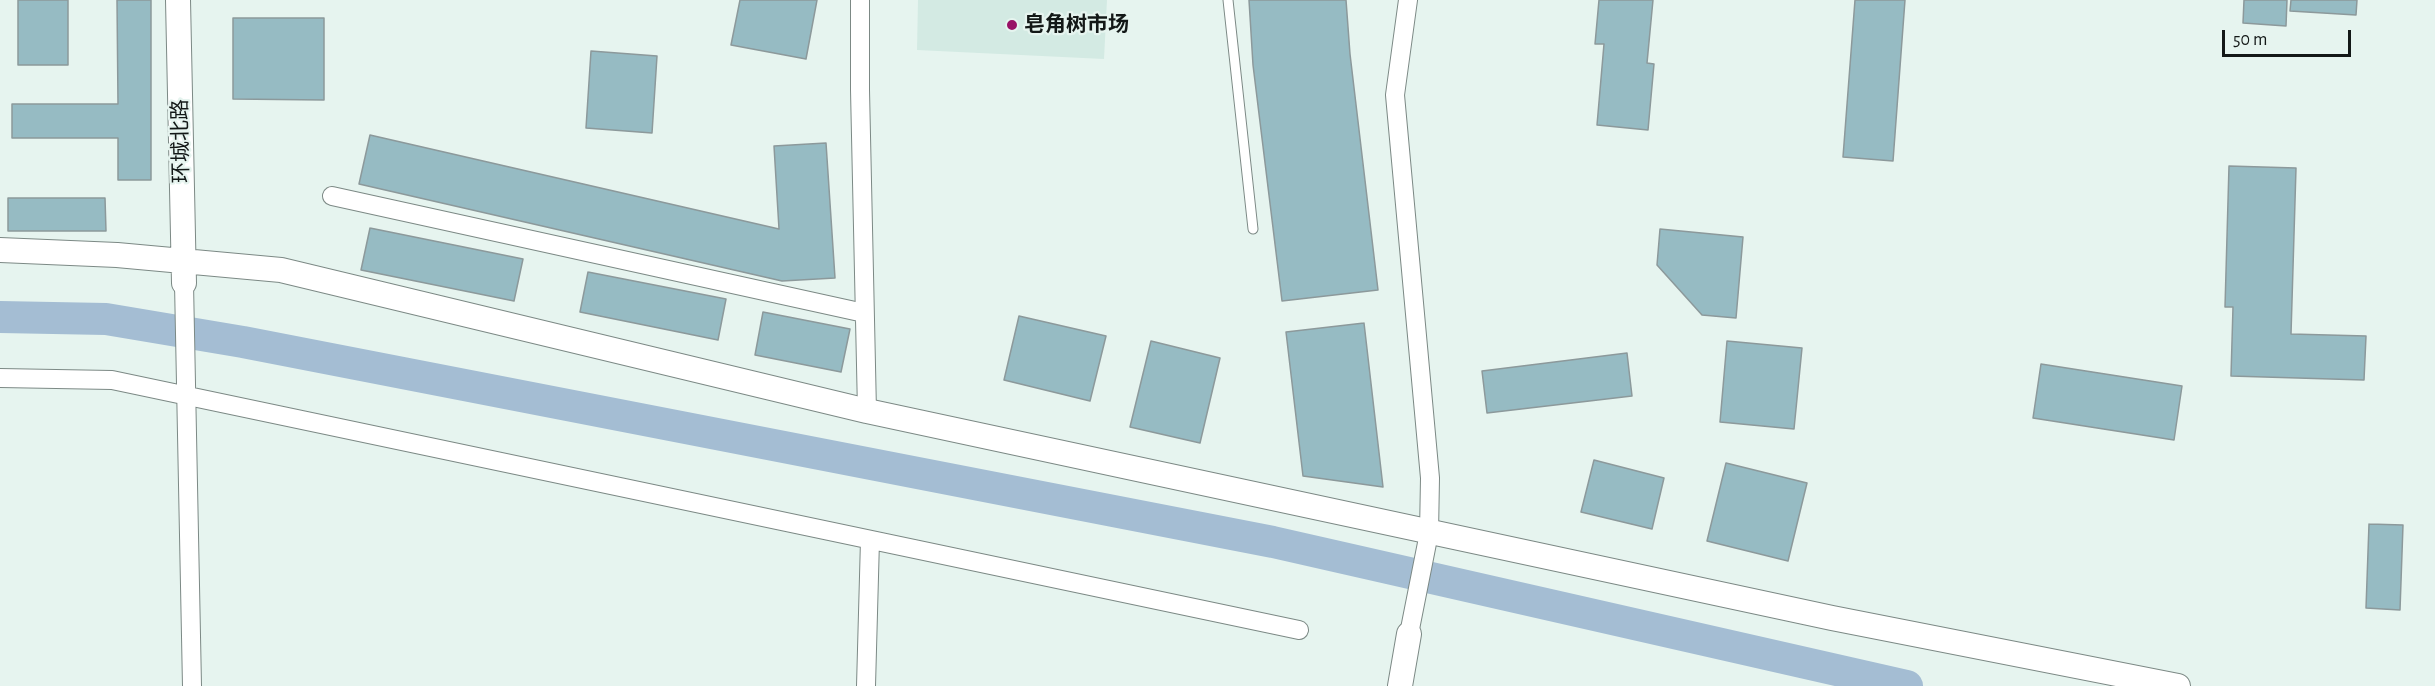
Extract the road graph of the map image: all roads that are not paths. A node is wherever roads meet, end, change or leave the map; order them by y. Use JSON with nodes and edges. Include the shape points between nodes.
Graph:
{"nodes":[{"id":1,"x":178,"y":0,"type":"edge"},
{"id":2,"x":860,"y":0,"type":"edge"},
{"id":3,"x":1228,"y":0,"type":"edge"},
{"id":4,"x":1408,"y":0,"type":"edge"},
{"id":5,"x":332,"y":196,"type":"dead end"},
{"id":6,"x":1253,"y":230,"type":"dead end"},
{"id":7,"x":0,"y":250,"type":"edge"},
{"id":8,"x":183,"y":272,"type":"junction"},
{"id":9,"x":864,"y":313,"type":"junction"},
{"id":10,"x":0,"y":378,"type":"edge"},
{"id":11,"x":186,"y":389,"type":"junction"},
{"id":12,"x":867,"y":411,"type":"junction"},
{"id":13,"x":870,"y":540,"type":"junction"},
{"id":14,"x":1427,"y":543,"type":"junction"},
{"id":15,"x":1299,"y":630,"type":"dead end"},
{"id":16,"x":1409,"y":634,"type":"joint"},
{"id":17,"x":192,"y":686,"type":"edge"},
{"id":18,"x":866,"y":686,"type":"edge"},
{"id":19,"x":1400,"y":686,"type":"edge"},
{"id":20,"x":2178,"y":686,"type":"edge"}],
"edges":[{"from":1,"to":8,"type":"street","name":"环城北路"},
{"from":2,"to":9,"type":"street"},
{"from":3,"to":6,"type":"lane"},
{"from":4,"to":14,"type":"street","via":[[1395,95],[1430,478]]},
{"from":5,"to":9,"type":"street"},
{"from":7,"to":8,"type":"street"},
{"from":8,"to":11,"type":"street"},
{"from":8,"to":12,"type":"street","via":[[281,270]]},
{"from":9,"to":12,"type":"street"},
{"from":10,"to":11,"type":"street","via":[[112,380]]},
{"from":11,"to":13,"type":"street"},
{"from":11,"to":17,"type":"street"},
{"from":12,"to":14,"type":"street"},
{"from":13,"to":15,"type":"street"},
{"from":13,"to":18,"type":"street"},
{"from":14,"to":16,"type":"street"},
{"from":14,"to":20,"type":"street"},
{"from":16,"to":19,"type":"street"}]}
